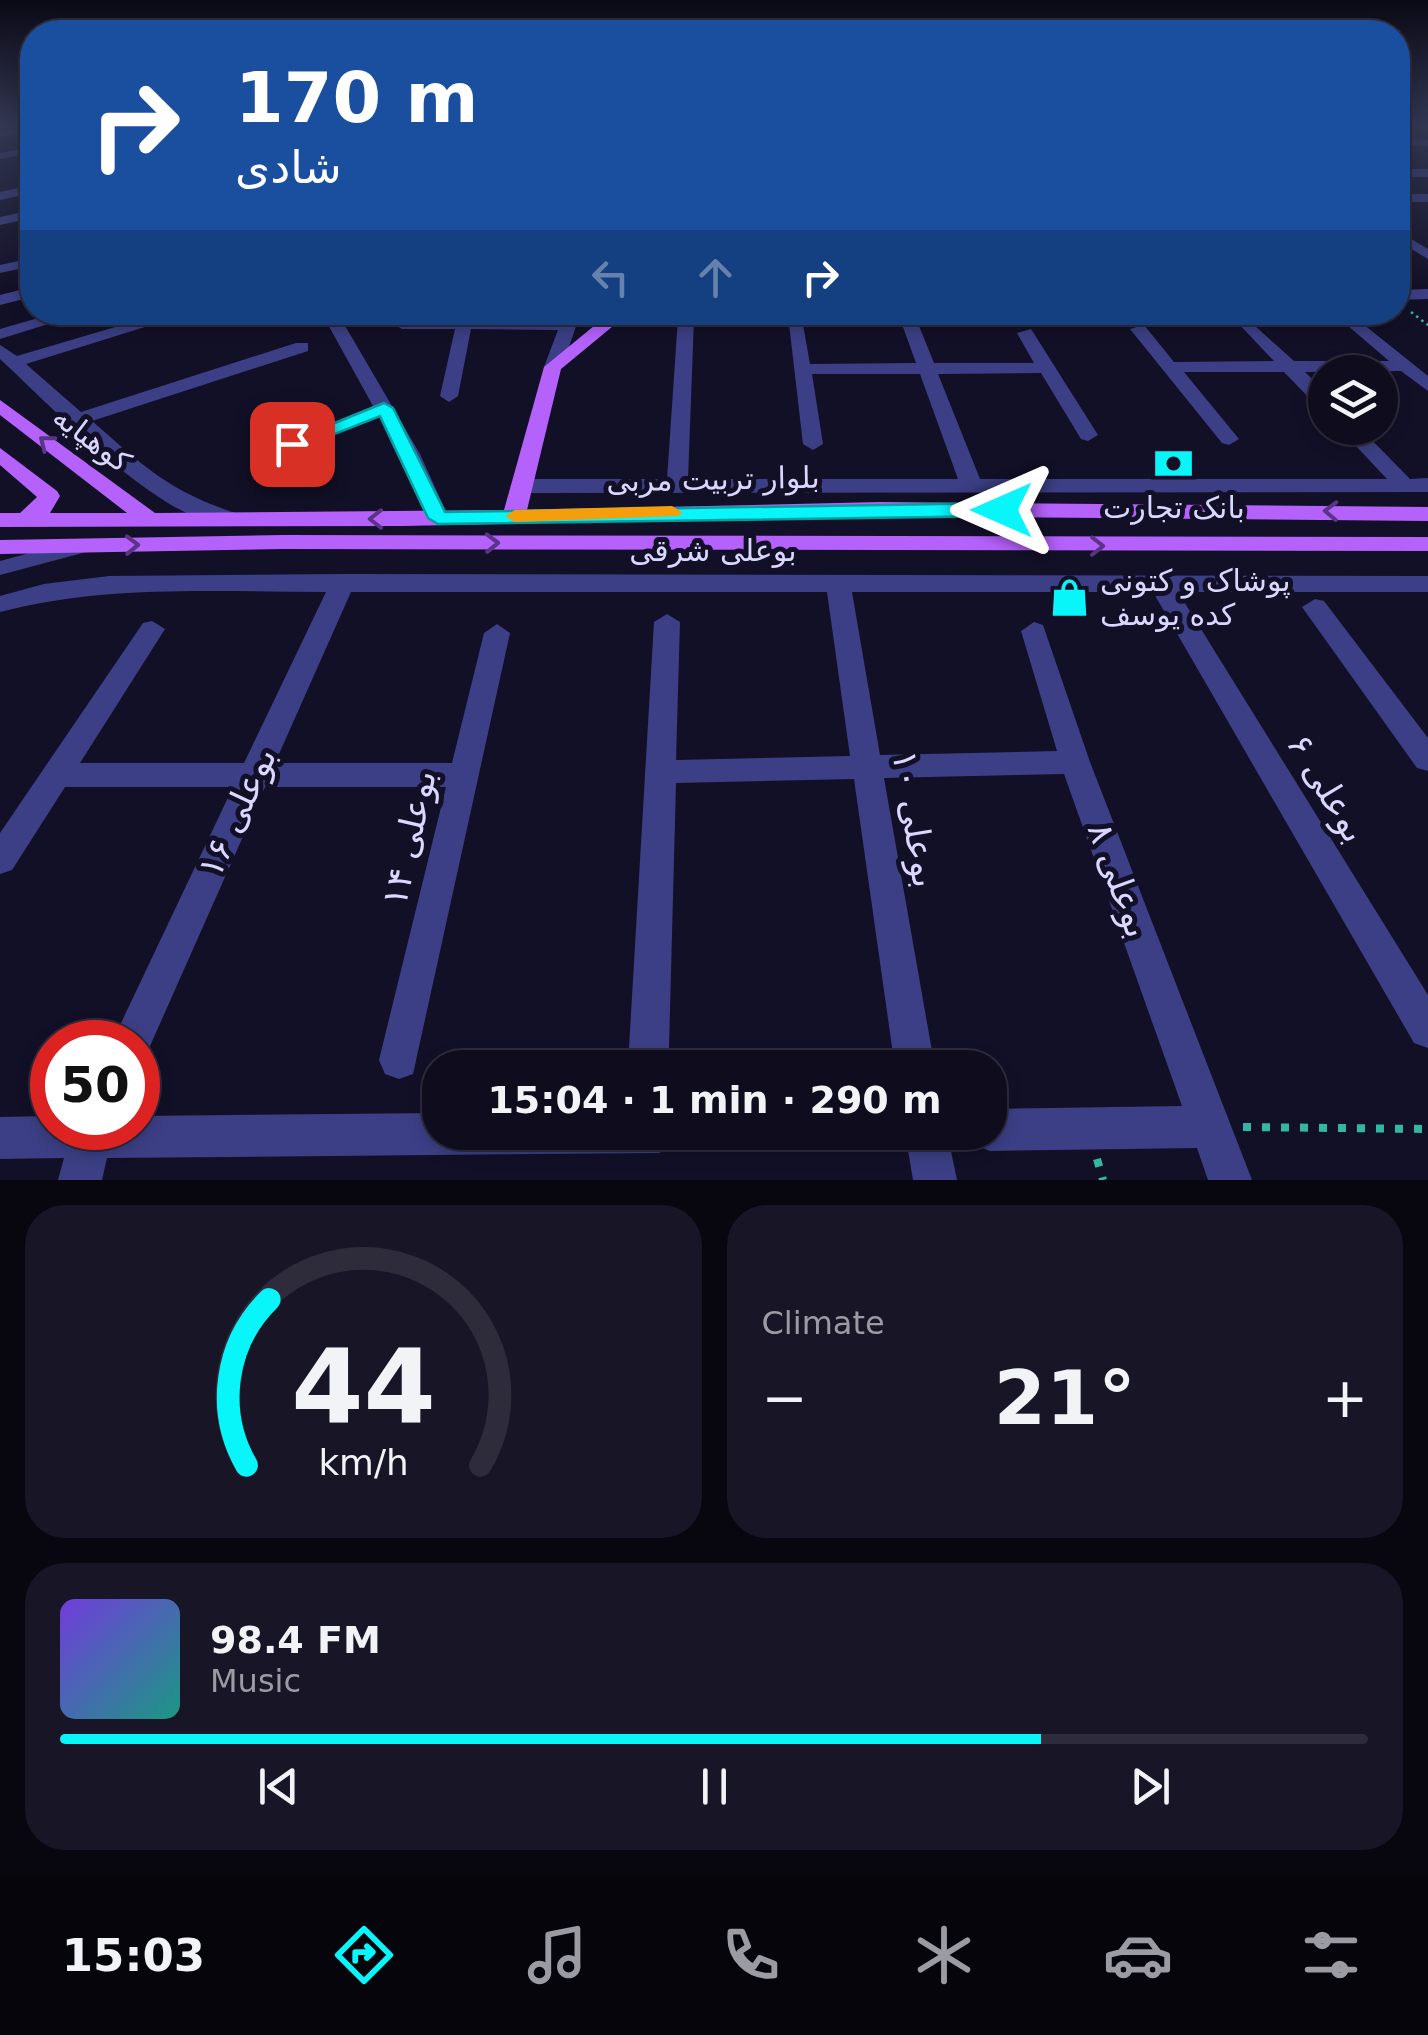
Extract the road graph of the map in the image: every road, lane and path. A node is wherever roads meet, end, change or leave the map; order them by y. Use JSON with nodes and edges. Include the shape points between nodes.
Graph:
{"nodes":[{"id":1,"x":33,"y":325,"type":"edge"},
{"id":2,"x":132,"y":325,"type":"edge"},
{"id":3,"x":336,"y":325,"type":"edge"},
{"id":4,"x":464,"y":325,"type":"edge"},
{"id":5,"x":568,"y":325,"type":"edge"},
{"id":6,"x":606,"y":325,"type":"edge"},
{"id":7,"x":686,"y":325,"type":"edge"},
{"id":8,"x":795,"y":325,"type":"edge"},
{"id":9,"x":910,"y":325,"type":"edge"},
{"id":10,"x":1248,"y":325,"type":"edge"},
{"id":11,"x":1358,"y":325,"type":"edge"},
{"id":12,"x":1138,"y":328,"type":"dead end"},
{"id":13,"x":1026,"y":333,"type":"dead end"},
{"id":14,"x":0,"y":334,"type":"edge"},
{"id":15,"x":302,"y":346,"type":"dead end"},
{"id":16,"x":7,"y":356,"type":"edge"},
{"id":17,"x":1289,"y":366,"type":"junction"},
{"id":18,"x":1406,"y":366,"type":"junction"},
{"id":19,"x":553,"y":367,"type":"junction"},
{"id":20,"x":802,"y":368,"type":"junction"},
{"id":21,"x":927,"y":368,"type":"junction"},
{"id":22,"x":1045,"y":368,"type":"junction"},
{"id":23,"x":1170,"y":368,"type":"junction"},
{"id":24,"x":1428,"y":385,"type":"edge"},
{"id":25,"x":1308,"y":386,"type":"edge"},
{"id":26,"x":449,"y":396,"type":"dead end"},
{"id":27,"x":0,"y":406,"type":"edge"},
{"id":28,"x":384,"y":408,"type":"junction"},
{"id":29,"x":76,"y":420,"type":"junction"},
{"id":30,"x":1088,"y":435,"type":"dead end"},
{"id":31,"x":1229,"y":439,"type":"dead end"},
{"id":32,"x":813,"y":444,"type":"dead end"},
{"id":33,"x":1366,"y":445,"type":"edge"},
{"id":34,"x":0,"y":454,"type":"edge"},
{"id":35,"x":261,"y":456,"type":"dead end"},
{"id":36,"x":1402,"y":482,"type":"junction"},
{"id":37,"x":971,"y":484,"type":"junction"},
{"id":38,"x":1428,"y":485,"type":"edge"},
{"id":39,"x":521,"y":486,"type":"junction"},
{"id":40,"x":677,"y":486,"type":"junction"},
{"id":41,"x":113,"y":493,"type":"junction"},
{"id":42,"x":49,"y":496,"type":"junction"},
{"id":43,"x":880,"y":509,"type":"junction"},
{"id":44,"x":1428,"y":514,"type":"edge"},
{"id":45,"x":514,"y":516,"type":"junction"},
{"id":46,"x":149,"y":518,"type":"junction"},
{"id":47,"x":227,"y":518,"type":"junction"},
{"id":48,"x":438,"y":518,"type":"junction"},
{"id":49,"x":0,"y":520,"type":"edge"},
{"id":50,"x":25,"y":520,"type":"junction"},
{"id":51,"x":1428,"y":544,"type":"edge"},
{"id":52,"x":888,"y":545,"type":"junction"},
{"id":53,"x":83,"y":546,"type":"junction"},
{"id":54,"x":0,"y":547,"type":"edge"},
{"id":55,"x":0,"y":568,"type":"edge"},
{"id":56,"x":343,"y":582,"type":"junction"},
{"id":57,"x":838,"y":583,"type":"junction"},
{"id":58,"x":1161,"y":584,"type":"junction"},
{"id":59,"x":1428,"y":584,"type":"edge"},
{"id":60,"x":0,"y":604,"type":"edge"},
{"id":61,"x":1315,"y":607,"type":"dead end"},
{"id":62,"x":667,"y":622,"type":"dead end"},
{"id":63,"x":152,"y":628,"type":"dead end"},
{"id":64,"x":1034,"y":631,"type":"dead end"},
{"id":65,"x":497,"y":633,"type":"dead end"},
{"id":66,"x":1428,"y":760,"type":"edge"},
{"id":67,"x":1075,"y":762,"type":"junction"},
{"id":68,"x":866,"y":768,"type":"junction"},
{"id":69,"x":664,"y":772,"type":"junction"},
{"id":70,"x":56,"y":775,"type":"junction"},
{"id":71,"x":254,"y":775,"type":"junction"},
{"id":72,"x":464,"y":775,"type":"junction"},
{"id":73,"x":0,"y":860,"type":"edge"},
{"id":74,"x":142,"y":1020,"type":"edge"},
{"id":75,"x":1428,"y":1030,"type":"edge"},
{"id":76,"x":649,"y":1048,"type":"dead end"},
{"id":77,"x":912,"y":1050,"type":"edge"},
{"id":78,"x":399,"y":1060,"type":"dead end"},
{"id":79,"x":1210,"y":1127,"type":"junction"},
{"id":80,"x":1428,"y":1129,"type":"edge"},
{"id":81,"x":1007,"y":1130,"type":"edge"},
{"id":82,"x":160,"y":1132,"type":"edge"},
{"id":83,"x":422,"y":1132,"type":"edge"},
{"id":84,"x":30,"y":1136,"type":"edge"},
{"id":85,"x":0,"y":1138,"type":"edge"},
{"id":86,"x":87,"y":1150,"type":"edge"},
{"id":87,"x":929,"y":1150,"type":"edge"},
{"id":88,"x":80,"y":1180,"type":"edge"},
{"id":89,"x":935,"y":1180,"type":"edge"},
{"id":90,"x":1230,"y":1180,"type":"edge"}],
"edges":[{"from":1,"to":14,"type":"street"},
{"from":2,"to":16,"type":"street"},
{"from":3,"to":28,"type":"street"},
{"from":4,"to":26,"type":"street"},
{"from":5,"to":19,"type":"street"},
{"from":6,"to":19,"type":"main road"},
{"from":7,"to":40,"type":"street"},
{"from":8,"to":20,"type":"street"},
{"from":9,"to":21,"type":"street"},
{"from":10,"to":17,"type":"street"},
{"from":11,"to":18,"type":"street"},
{"from":12,"to":23,"type":"street"},
{"from":13,"to":22,"type":"street"},
{"from":15,"to":29,"type":"street"},
{"from":16,"to":29,"type":"street"},
{"from":17,"to":18,"type":"street"},
{"from":17,"to":23,"type":"street"},
{"from":17,"to":25,"type":"street"},
{"from":18,"to":24,"type":"street"},
{"from":19,"to":39,"type":"main road"},
{"from":20,"to":21,"type":"street"},
{"from":20,"to":32,"type":"street"},
{"from":21,"to":22,"type":"street"},
{"from":21,"to":37,"type":"street"},
{"from":22,"to":30,"type":"street"},
{"from":23,"to":31,"type":"street"},
{"from":41,"to":27,"type":"main road","name":"کوهپایه","one_way":true},
{"from":28,"to":35,"type":"street"},
{"from":28,"to":48,"type":"street"},
{"from":29,"to":47,"type":"street","via":[[151,484]]},
{"from":33,"to":36,"type":"street"},
{"from":34,"to":42,"type":"main road"},
{"from":36,"to":37,"type":"street"},
{"from":36,"to":38,"type":"street"},
{"from":37,"to":40,"type":"street"},
{"from":39,"to":40,"type":"street"},
{"from":39,"to":45,"type":"main road"},
{"from":41,"to":42,"type":"main road","via":[[95,510],[77,513],[53,507]]},
{"from":41,"to":46,"type":"main road","name":"کوهپایه"},
{"from":42,"to":50,"type":"main road"},
{"from":44,"to":43,"type":"main road","name":"بلوار تربیت مربی","one_way":true},
{"from":43,"to":45,"type":"main road","name":"بلوار تربیت مربی"},
{"from":43,"to":52,"type":"main road","via":[[920,516],[940,528],[932,540]]},
{"from":45,"to":48,"type":"main road","name":"بلوار تربیت مربی"},
{"from":46,"to":47,"type":"main road","name":"بلوار تربیت مربی"},
{"from":46,"to":50,"type":"main road","name":"بلوار تربیت مربی"},
{"from":48,"to":47,"type":"main road","name":"بلوار تربیت مربی","one_way":true},
{"from":49,"to":50,"type":"main road","name":"بلوار تربیت مربی"},
{"from":52,"to":51,"type":"main road","name":"بلوار تربیت مربی","one_way":true},
{"from":53,"to":52,"type":"main road","name":"بلوار تربیت مربی","one_way":true},
{"from":53,"to":54,"type":"main road","name":"بلوار تربیت مربی"},
{"from":53,"to":55,"type":"street"},
{"from":56,"to":57,"type":"street","name":"بوعلی شرقی"},
{"from":56,"to":60,"type":"street","name":"بوعلی شرقی","via":[[108,584]]},
{"from":56,"to":71,"type":"street","name":"بوعلی ۱۶"},
{"from":57,"to":58,"type":"street","name":"بوعلی شرقی"},
{"from":57,"to":68,"type":"street","name":"بوعلی ۱۰"},
{"from":58,"to":59,"type":"street","name":"بوعلی شرقی"},
{"from":58,"to":75,"type":"street","name":"بوعلی ۶"},
{"from":61,"to":66,"type":"street"},
{"from":62,"to":69,"type":"street"},
{"from":63,"to":70,"type":"street"},
{"from":64,"to":67,"type":"street","name":"بوعلی ۸"},
{"from":65,"to":72,"type":"street","name":"بوعلی ۱۴"},
{"from":67,"to":68,"type":"street"},
{"from":67,"to":79,"type":"street","name":"بوعلی ۸"},
{"from":68,"to":69,"type":"street"},
{"from":68,"to":77,"type":"street","name":"بوعلی ۱۰"},
{"from":69,"to":76,"type":"street"},
{"from":70,"to":71,"type":"street"},
{"from":70,"to":73,"type":"street"},
{"from":71,"to":72,"type":"street"},
{"from":71,"to":74,"type":"street","name":"بوعلی ۱۶"},
{"from":72,"to":78,"type":"street","name":"بوعلی ۱۴"},
{"from":79,"to":80,"type":"path"},
{"from":79,"to":81,"type":"street"},
{"from":79,"to":90,"type":"street","name":"بوعلی ۸"},
{"from":82,"to":83,"type":"street"},
{"from":84,"to":85,"type":"street"},
{"from":86,"to":88,"type":"street"},
{"from":87,"to":89,"type":"street"}]}
